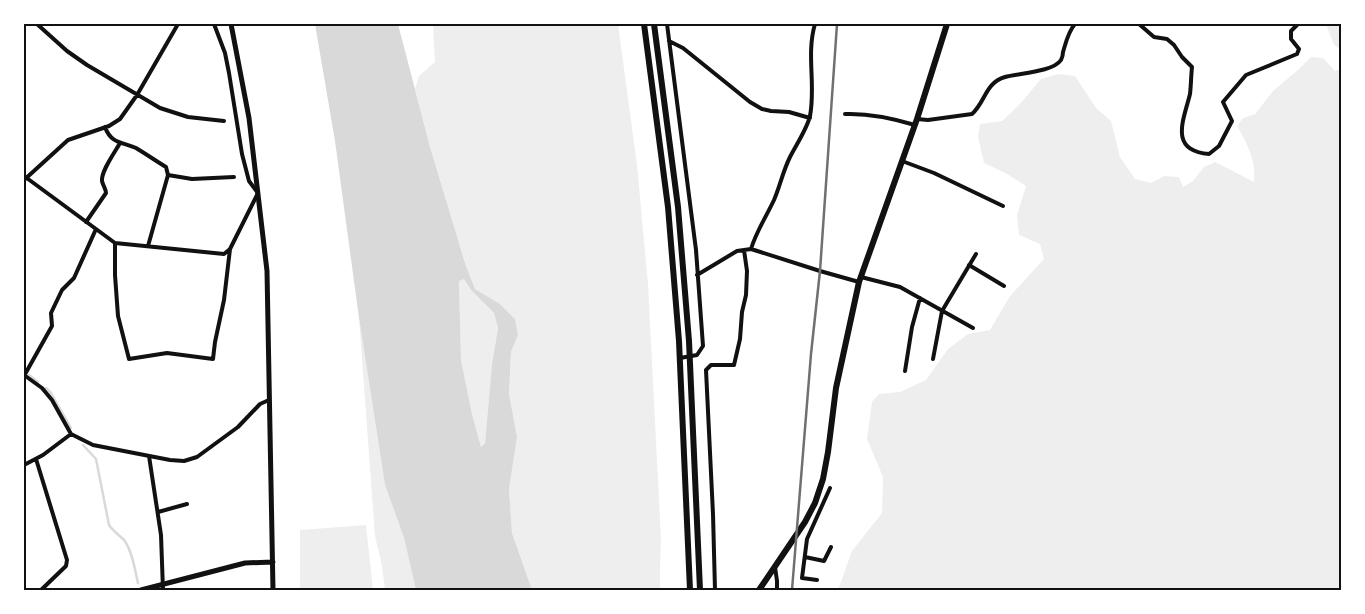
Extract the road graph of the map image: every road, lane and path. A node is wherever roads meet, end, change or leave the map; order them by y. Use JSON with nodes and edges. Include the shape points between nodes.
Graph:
{"nodes":[{"id":1,"x":37,"y":24,"type":"edge"},
{"id":2,"x":178,"y":24,"type":"edge"},
{"id":3,"x":214,"y":24,"type":"edge"},
{"id":4,"x":231,"y":24,"type":"edge"},
{"id":5,"x":644,"y":24,"type":"edge"},
{"id":6,"x":654,"y":24,"type":"edge"},
{"id":7,"x":667,"y":24,"type":"edge"},
{"id":8,"x":815,"y":24,"type":"edge"},
{"id":9,"x":947,"y":24,"type":"edge"},
{"id":10,"x":1075,"y":24,"type":"edge"},
{"id":11,"x":1139,"y":24,"type":"edge"},
{"id":12,"x":1298,"y":24,"type":"edge"},
{"id":13,"x":669,"y":41,"type":"junction"},
{"id":14,"x":137,"y":96,"type":"junction"},
{"id":15,"x":845,"y":114,"type":"dead end"},
{"id":16,"x":810,"y":118,"type":"junction"},
{"id":17,"x":224,"y":121,"type":"dead end"},
{"id":18,"x":916,"y":122,"type":"junction"},
{"id":19,"x":105,"y":127,"type":"junction"},
{"id":20,"x":120,"y":143,"type":"junction"},
{"id":21,"x":902,"y":161,"type":"junction"},
{"id":22,"x":168,"y":175,"type":"junction"},
{"id":23,"x":234,"y":177,"type":"dead end"},
{"id":24,"x":24,"y":178,"type":"edge"},
{"id":25,"x":258,"y":193,"type":"junction"},
{"id":26,"x":1003,"y":206,"type":"dead end"},
{"id":27,"x":86,"y":222,"type":"junction"},
{"id":28,"x":96,"y":229,"type":"junction"},
{"id":29,"x":115,"y":243,"type":"junction"},
{"id":30,"x":148,"y":246,"type":"junction"},
{"id":31,"x":230,"y":249,"type":"junction"},
{"id":32,"x":751,"y":249,"type":"junction"},
{"id":33,"x":744,"y":250,"type":"junction"},
{"id":34,"x":976,"y":254,"type":"dead end"},
{"id":35,"x":969,"y":265,"type":"junction"},
{"id":36,"x":697,"y":275,"type":"junction"},
{"id":37,"x":860,"y":280,"type":"junction"},
{"id":38,"x":1004,"y":286,"type":"dead end"},
{"id":39,"x":920,"y":298,"type":"junction"},
{"id":40,"x":942,"y":311,"type":"junction"},
{"id":41,"x":973,"y":328,"type":"dead end"},
{"id":42,"x":690,"y":357,"type":"junction"},
{"id":43,"x":680,"y":358,"type":"junction"},
{"id":44,"x":933,"y":359,"type":"dead end"},
{"id":45,"x":905,"y":371,"type":"dead end"},
{"id":46,"x":24,"y":376,"type":"edge"},
{"id":47,"x":269,"y":400,"type":"junction"},
{"id":48,"x":72,"y":434,"type":"junction"},
{"id":49,"x":149,"y":456,"type":"junction"},
{"id":50,"x":36,"y":458,"type":"junction"},
{"id":51,"x":24,"y":465,"type":"edge"},
{"id":52,"x":830,"y":488,"type":"dead end"},
{"id":53,"x":187,"y":504,"type":"dead end"},
{"id":54,"x":158,"y":512,"type":"junction"},
{"id":55,"x":813,"y":513,"type":"junction"},
{"id":56,"x":831,"y":547,"type":"dead end"},
{"id":57,"x":804,"y":557,"type":"junction"},
{"id":58,"x":273,"y":562,"type":"junction"},
{"id":59,"x":775,"y":567,"type":"junction"},
{"id":60,"x":817,"y":580,"type":"dead end"},
{"id":61,"x":163,"y":588,"type":"edge"},
{"id":62,"x":41,"y":590,"type":"edge"},
{"id":63,"x":141,"y":590,"type":"edge"},
{"id":64,"x":273,"y":590,"type":"edge"},
{"id":65,"x":690,"y":590,"type":"edge"},
{"id":66,"x":700,"y":590,"type":"edge"},
{"id":67,"x":715,"y":590,"type":"edge"},
{"id":68,"x":759,"y":590,"type":"edge"},
{"id":69,"x":777,"y":590,"type":"edge"}],
"edges":[{"from":1,"to":14,"type":"street","via":[[87,65]]},
{"from":2,"to":14,"type":"street"},
{"from":3,"to":25,"type":"street","via":[[230,74],[242,154],[249,180]]},
{"from":4,"to":25,"type":"street","via":[[249,118]]},
{"from":5,"to":43,"type":"main road","via":[[668,207]]},
{"from":6,"to":42,"type":"main road","via":[[678,207]]},
{"from":7,"to":13,"type":"street"},
{"from":8,"to":16,"type":"street","via":[[810,56]]},
{"from":9,"to":18,"type":"main road"},
{"from":10,"to":18,"type":"street","via":[[1068,33],[1061,60],[1053,66],[994,82],[972,114]]},
{"from":11,"to":12,"type":"street","via":[[1154,37],[1167,39],[1192,67],[1181,136],[1190,147],[1209,154],[1219,146],[1232,121],[1223,102],[1246,74],[1297,54],[1300,49],[1291,39],[1291,31]]},
{"from":13,"to":16,"type":"street","via":[[683,48],[762,109]]},
{"from":13,"to":36,"type":"street"},
{"from":14,"to":17,"type":"street","via":[[188,117]]},
{"from":14,"to":19,"type":"street","via":[[120,119]]},
{"from":15,"to":18,"type":"street"},
{"from":16,"to":32,"type":"street","via":[[788,160]]},
{"from":18,"to":21,"type":"main road"},
{"from":19,"to":20,"type":"street","via":[[107,133]]},
{"from":19,"to":24,"type":"street","via":[[68,140]]},
{"from":20,"to":22,"type":"street","via":[[135,148],[166,167]]},
{"from":20,"to":27,"type":"street","via":[[103,173],[106,193]]},
{"from":21,"to":26,"type":"street"},
{"from":21,"to":37,"type":"main road"},
{"from":22,"to":23,"type":"street","via":[[192,179]]},
{"from":22,"to":30,"type":"street"},
{"from":24,"to":27,"type":"street"},
{"from":25,"to":31,"type":"street"},
{"from":25,"to":47,"type":"street","via":[[267,271]]},
{"from":27,"to":28,"type":"street"},
{"from":28,"to":29,"type":"street"},
{"from":28,"to":46,"type":"street","via":[[74,278],[58,298],[51,313],[52,326]]},
{"from":29,"to":30,"type":"street"},
{"from":29,"to":31,"type":"street","via":[[118,316],[129,359],[167,353],[213,359]]},
{"from":30,"to":31,"type":"street","via":[[224,254]]},
{"from":32,"to":33,"type":"street"},
{"from":32,"to":37,"type":"street"},
{"from":33,"to":36,"type":"street","via":[[736,251]]},
{"from":33,"to":67,"type":"street","via":[[746,295],[734,365],[711,365],[706,370]]},
{"from":34,"to":35,"type":"street"},
{"from":35,"to":38,"type":"street"},
{"from":35,"to":40,"type":"street"},
{"from":36,"to":42,"type":"street","via":[[703,346]]},
{"from":37,"to":39,"type":"street","via":[[900,287]]},
{"from":37,"to":55,"type":"main road","via":[[836,388],[823,479]]},
{"from":39,"to":40,"type":"street"},
{"from":39,"to":45,"type":"street"},
{"from":40,"to":41,"type":"street"},
{"from":40,"to":44,"type":"street"},
{"from":42,"to":43,"type":"street"},
{"from":42,"to":66,"type":"main road"},
{"from":43,"to":65,"type":"main road"},
{"from":46,"to":48,"type":"street","via":[[42,388],[52,400]]},
{"from":47,"to":49,"type":"street","via":[[197,457],[184,461]]},
{"from":47,"to":58,"type":"street"},
{"from":48,"to":49,"type":"street","via":[[93,446]]},
{"from":48,"to":50,"type":"street"},
{"from":49,"to":54,"type":"street"},
{"from":50,"to":51,"type":"street"},
{"from":50,"to":62,"type":"street","via":[[67,560],[66,566]]},
{"from":52,"to":55,"type":"street"},
{"from":53,"to":54,"type":"street"},
{"from":54,"to":61,"type":"street"},
{"from":55,"to":57,"type":"street"},
{"from":55,"to":59,"type":"main road"},
{"from":56,"to":57,"type":"street","via":[[824,560]]},
{"from":57,"to":60,"type":"street","via":[[802,578]]},
{"from":58,"to":61,"type":"street","via":[[246,563]]},
{"from":58,"to":64,"type":"street"},
{"from":59,"to":68,"type":"main road"},
{"from":59,"to":69,"type":"street"},
{"from":61,"to":63,"type":"street"}]}
